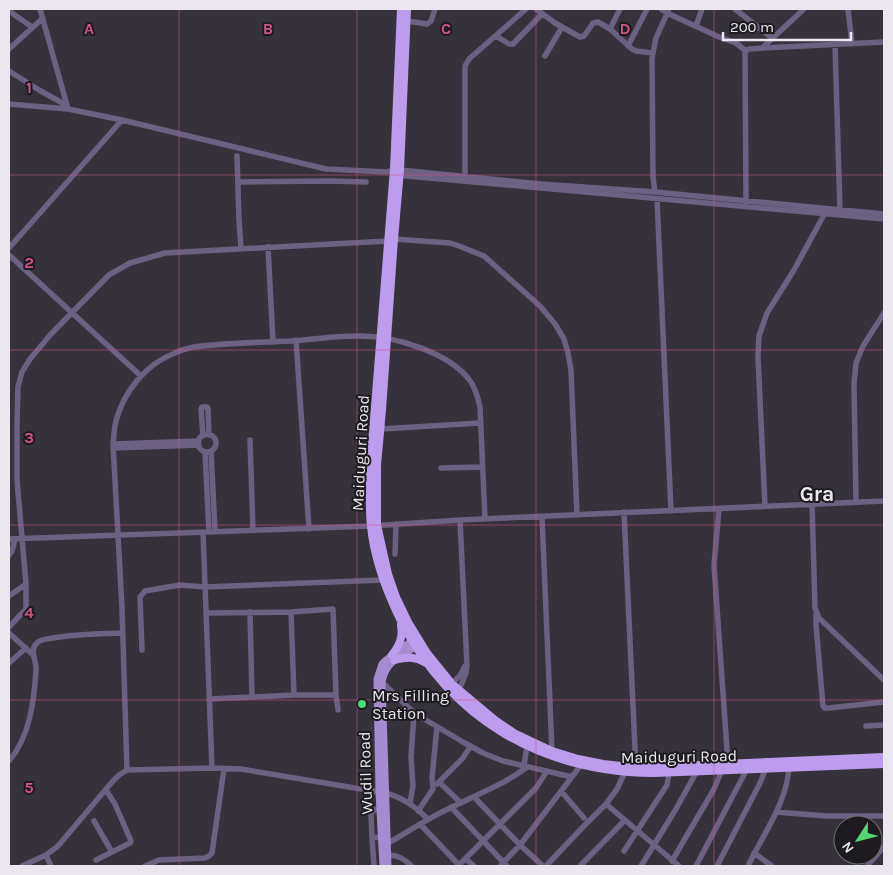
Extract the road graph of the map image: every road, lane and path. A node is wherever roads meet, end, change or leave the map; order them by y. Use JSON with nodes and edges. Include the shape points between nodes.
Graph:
{"nodes":[{"id":1,"x":40,"y":9,"type":"edge"},
{"id":2,"x":401,"y":9,"type":"edge"},
{"id":3,"x":407,"y":9,"type":"edge"},
{"id":4,"x":434,"y":9,"type":"edge"},
{"id":5,"x":526,"y":9,"type":"edge"},
{"id":6,"x":536,"y":9,"type":"edge"},
{"id":7,"x":620,"y":9,"type":"edge"},
{"id":8,"x":647,"y":9,"type":"edge"},
{"id":9,"x":661,"y":9,"type":"edge"},
{"id":10,"x":702,"y":9,"type":"edge"},
{"id":11,"x":735,"y":9,"type":"edge"},
{"id":12,"x":804,"y":9,"type":"edge"},
{"id":13,"x":848,"y":9,"type":"edge"},
{"id":14,"x":9,"y":11,"type":"edge"},
{"id":15,"x":668,"y":11,"type":"edge"},
{"id":16,"x":542,"y":14,"type":"junction"},
{"id":17,"x":42,"y":18,"type":"junction"},
{"id":18,"x":407,"y":20,"type":"junction"},
{"id":19,"x":696,"y":26,"type":"junction"},
{"id":20,"x":32,"y":27,"type":"junction"},
{"id":21,"x":562,"y":27,"type":"junction"},
{"id":22,"x":610,"y":29,"type":"junction"},
{"id":23,"x":496,"y":36,"type":"junction"},
{"id":24,"x":772,"y":38,"type":"junction"},
{"id":25,"x":884,"y":42,"type":"edge"},
{"id":26,"x":852,"y":44,"type":"junction"},
{"id":27,"x":628,"y":46,"type":"junction"},
{"id":28,"x":835,"y":46,"type":"junction"},
{"id":29,"x":762,"y":48,"type":"junction"},
{"id":30,"x":9,"y":49,"type":"edge"},
{"id":31,"x":746,"y":51,"type":"junction"},
{"id":32,"x":653,"y":53,"type":"junction"},
{"id":33,"x":545,"y":56,"type":"dead end"},
{"id":34,"x":9,"y":71,"type":"edge"},
{"id":35,"x":9,"y":104,"type":"edge"},
{"id":36,"x":67,"y":107,"type":"junction"},
{"id":37,"x":122,"y":120,"type":"junction"},
{"id":38,"x":237,"y":156,"type":"dead end"},
{"id":39,"x":395,"y":172,"type":"junction"},
{"id":40,"x":465,"y":179,"type":"junction"},
{"id":41,"x":238,"y":182,"type":"junction"},
{"id":42,"x":366,"y":182,"type":"dead end"},
{"id":43,"x":656,"y":196,"type":"junction"},
{"id":44,"x":746,"y":204,"type":"junction"},
{"id":45,"x":826,"y":211,"type":"junction"},
{"id":46,"x":840,"y":212,"type":"junction"},
{"id":47,"x":884,"y":214,"type":"edge"},
{"id":48,"x":884,"y":220,"type":"edge"},
{"id":49,"x":391,"y":240,"type":"junction"},
{"id":50,"x":268,"y":247,"type":"junction"},
{"id":51,"x":9,"y":248,"type":"edge"},
{"id":52,"x":241,"y":248,"type":"junction"},
{"id":53,"x":9,"y":255,"type":"edge"},
{"id":54,"x":73,"y":312,"type":"junction"},
{"id":55,"x":884,"y":313,"type":"edge"},
{"id":56,"x":384,"y":338,"type":"junction"},
{"id":57,"x":296,"y":340,"type":"junction"},
{"id":58,"x":273,"y":342,"type":"junction"},
{"id":59,"x":141,"y":376,"type":"junction"},
{"id":60,"x":480,"y":423,"type":"junction"},
{"id":61,"x":380,"y":429,"type":"junction"},
{"id":62,"x":202,"y":439,"type":"junction"},
{"id":63,"x":250,"y":440,"type":"dead end"},
{"id":64,"x":113,"y":446,"type":"junction"},
{"id":65,"x":208,"y":451,"type":"junction"},
{"id":66,"x":482,"y":466,"type":"junction"},
{"id":67,"x":441,"y":468,"type":"dead end"},
{"id":68,"x":884,"y":501,"type":"edge"},
{"id":69,"x":856,"y":502,"type":"junction"},
{"id":70,"x":812,"y":503,"type":"junction"},
{"id":71,"x":765,"y":506,"type":"junction"},
{"id":72,"x":720,"y":509,"type":"junction"},
{"id":73,"x":671,"y":511,"type":"junction"},
{"id":74,"x":624,"y":512,"type":"junction"},
{"id":75,"x":577,"y":515,"type":"junction"},
{"id":76,"x":542,"y":517,"type":"junction"},
{"id":77,"x":460,"y":520,"type":"junction"},
{"id":78,"x":485,"y":520,"type":"junction"},
{"id":79,"x":396,"y":524,"type":"junction"},
{"id":80,"x":374,"y":526,"type":"junction"},
{"id":81,"x":309,"y":529,"type":"junction"},
{"id":82,"x":253,"y":530,"type":"junction"},
{"id":83,"x":209,"y":532,"type":"junction"},
{"id":84,"x":118,"y":536,"type":"junction"},
{"id":85,"x":15,"y":539,"type":"edge"},
{"id":86,"x":395,"y":554,"type":"dead end"},
{"id":87,"x":9,"y":555,"type":"edge"},
{"id":88,"x":383,"y":580,"type":"junction"},
{"id":89,"x":26,"y":584,"type":"junction"},
{"id":90,"x":205,"y":586,"type":"junction"},
{"id":91,"x":9,"y":596,"type":"edge"},
{"id":92,"x":250,"y":612,"type":"junction"},
{"id":93,"x":291,"y":612,"type":"junction"},
{"id":94,"x":206,"y":613,"type":"junction"},
{"id":95,"x":816,"y":614,"type":"junction"},
{"id":96,"x":401,"y":620,"type":"junction"},
{"id":97,"x":9,"y":627,"type":"edge"},
{"id":98,"x":9,"y":632,"type":"edge"},
{"id":99,"x":122,"y":632,"type":"junction"},
{"id":100,"x":416,"y":642,"type":"junction"},
{"id":101,"x":26,"y":648,"type":"junction"},
{"id":102,"x":142,"y":650,"type":"dead end"},
{"id":103,"x":32,"y":654,"type":"junction"},
{"id":104,"x":393,"y":657,"type":"junction"},
{"id":105,"x":467,"y":662,"type":"junction"},
{"id":106,"x":9,"y":663,"type":"edge"},
{"id":107,"x":428,"y":664,"type":"junction"},
{"id":108,"x":884,"y":680,"type":"edge"},
{"id":109,"x":382,"y":682,"type":"junction"},
{"id":110,"x":452,"y":684,"type":"junction"},
{"id":111,"x":459,"y":690,"type":"junction"},
{"id":112,"x":294,"y":695,"type":"junction"},
{"id":113,"x":336,"y":695,"type":"junction"},
{"id":114,"x":252,"y":697,"type":"junction"},
{"id":115,"x":379,"y":697,"type":"junction"},
{"id":116,"x":209,"y":698,"type":"junction"},
{"id":117,"x":884,"y":702,"type":"edge"},
{"id":118,"x":338,"y":710,"type":"dead end"},
{"id":119,"x":414,"y":713,"type":"junction"},
{"id":120,"x":884,"y":725,"type":"edge"},
{"id":121,"x":866,"y":726,"type":"dead end"},
{"id":122,"x":437,"y":727,"type":"junction"},
{"id":123,"x":470,"y":746,"type":"junction"},
{"id":124,"x":527,"y":746,"type":"junction"},
{"id":125,"x":552,"y":751,"type":"junction"},
{"id":126,"x":884,"y":758,"type":"edge"},
{"id":127,"x":9,"y":761,"type":"edge"},
{"id":128,"x":884,"y":764,"type":"edge"},
{"id":129,"x":581,"y":765,"type":"junction"},
{"id":130,"x":789,"y":765,"type":"junction"},
{"id":131,"x":526,"y":766,"type":"junction"},
{"id":132,"x":725,"y":767,"type":"junction"},
{"id":133,"x":212,"y":768,"type":"junction"},
{"id":134,"x":766,"y":768,"type":"junction"},
{"id":135,"x":224,"y":769,"type":"junction"},
{"id":136,"x":747,"y":769,"type":"junction"},
{"id":137,"x":127,"y":770,"type":"junction"},
{"id":138,"x":636,"y":770,"type":"junction"},
{"id":139,"x":697,"y":771,"type":"junction"},
{"id":140,"x":547,"y":772,"type":"junction"},
{"id":141,"x":625,"y":772,"type":"junction"},
{"id":142,"x":669,"y":773,"type":"junction"},
{"id":143,"x":572,"y":777,"type":"junction"},
{"id":144,"x":439,"y":782,"type":"junction"},
{"id":145,"x":433,"y":787,"type":"junction"},
{"id":146,"x":106,"y":790,"type":"junction"},
{"id":147,"x":561,"y":791,"type":"junction"},
{"id":148,"x":382,"y":792,"type":"junction"},
{"id":149,"x":474,"y":797,"type":"junction"},
{"id":150,"x":410,"y":803,"type":"junction"},
{"id":151,"x":461,"y":803,"type":"junction"},
{"id":152,"x":606,"y":804,"type":"junction"},
{"id":153,"x":380,"y":807,"type":"junction"},
{"id":154,"x":451,"y":807,"type":"junction"},
{"id":155,"x":418,"y":810,"type":"junction"},
{"id":156,"x":776,"y":812,"type":"junction"},
{"id":157,"x":884,"y":816,"type":"edge"},
{"id":158,"x":584,"y":818,"type":"dead end"},
{"id":159,"x":428,"y":819,"type":"junction"},
{"id":160,"x":626,"y":820,"type":"junction"},
{"id":161,"x":94,"y":821,"type":"dead end"},
{"id":162,"x":420,"y":824,"type":"junction"},
{"id":163,"x":500,"y":824,"type":"junction"},
{"id":164,"x":638,"y":830,"type":"junction"},
{"id":165,"x":381,"y":837,"type":"junction"},
{"id":166,"x":372,"y":838,"type":"junction"},
{"id":167,"x":483,"y":841,"type":"junction"},
{"id":168,"x":387,"y":844,"type":"junction"},
{"id":169,"x":520,"y":845,"type":"junction"},
{"id":170,"x":654,"y":845,"type":"junction"},
{"id":171,"x":884,"y":847,"type":"edge"},
{"id":172,"x":624,"y":850,"type":"dead end"},
{"id":173,"x":112,"y":852,"type":"junction"},
{"id":174,"x":754,"y":852,"type":"junction"},
{"id":175,"x":46,"y":855,"type":"junction"},
{"id":176,"x":388,"y":856,"type":"junction"},
{"id":177,"x":466,"y":858,"type":"junction"},
{"id":178,"x":174,"y":859,"type":"junction"},
{"id":179,"x":96,"y":860,"type":"dead end"},
{"id":180,"x":672,"y":860,"type":"junction"},
{"id":181,"x":503,"y":865,"type":"edge"},
{"id":182,"x":22,"y":866,"type":"edge"},
{"id":183,"x":51,"y":866,"type":"edge"},
{"id":184,"x":145,"y":866,"type":"edge"},
{"id":185,"x":178,"y":866,"type":"edge"},
{"id":186,"x":374,"y":866,"type":"edge"},
{"id":187,"x":382,"y":866,"type":"edge"},
{"id":188,"x":388,"y":866,"type":"edge"},
{"id":189,"x":412,"y":866,"type":"edge"},
{"id":190,"x":459,"y":866,"type":"edge"},
{"id":191,"x":474,"y":866,"type":"edge"},
{"id":192,"x":545,"y":866,"type":"edge"},
{"id":193,"x":581,"y":866,"type":"edge"},
{"id":194,"x":641,"y":866,"type":"edge"},
{"id":195,"x":679,"y":866,"type":"edge"},
{"id":196,"x":696,"y":866,"type":"edge"},
{"id":197,"x":717,"y":866,"type":"edge"},
{"id":198,"x":748,"y":866,"type":"edge"},
{"id":199,"x":772,"y":866,"type":"edge"},
{"id":200,"x":867,"y":866,"type":"edge"}],
"edges":[{"from":1,"to":17,"type":"street"},
{"from":2,"to":39,"type":"highway","name":"Maiduguri Road"},
{"from":3,"to":18,"type":"highway","name":"Maiduguri Road"},
{"from":4,"to":18,"type":"street","via":[[427,24]]},
{"from":5,"to":23,"type":"street"},
{"from":6,"to":16,"type":"street"},
{"from":7,"to":22,"type":"street"},
{"from":8,"to":27,"type":"street"},
{"from":9,"to":15,"type":"street"},
{"from":10,"to":19,"type":"street"},
{"from":11,"to":24,"type":"street"},
{"from":12,"to":24,"type":"street"},
{"from":13,"to":26,"type":"street"},
{"from":14,"to":20,"type":"street"},
{"from":15,"to":19,"type":"street"},
{"from":15,"to":32,"type":"street"},
{"from":16,"to":21,"type":"street"},
{"from":16,"to":23,"type":"street","via":[[513,44]]},
{"from":17,"to":20,"type":"street"},
{"from":17,"to":36,"type":"street"},
{"from":18,"to":39,"type":"highway","name":"Maiduguri Road"},
{"from":19,"to":31,"type":"street","via":[[736,43]]},
{"from":20,"to":30,"type":"street"},
{"from":21,"to":22,"type":"street","via":[[582,37],[595,22]]},
{"from":21,"to":33,"type":"street"},
{"from":22,"to":27,"type":"street"},
{"from":23,"to":40,"type":"street","via":[[465,66]]},
{"from":24,"to":29,"type":"street"},
{"from":25,"to":26,"type":"street"},
{"from":26,"to":28,"type":"street"},
{"from":27,"to":32,"type":"street","via":[[636,51]]},
{"from":28,"to":29,"type":"street"},
{"from":28,"to":46,"type":"street"},
{"from":29,"to":31,"type":"street"},
{"from":31,"to":44,"type":"street"},
{"from":32,"to":43,"type":"street","via":[[653,177]]},
{"from":34,"to":36,"type":"street"},
{"from":35,"to":36,"type":"street"},
{"from":36,"to":37,"type":"street"},
{"from":37,"to":39,"type":"street","via":[[326,169]]},
{"from":37,"to":51,"type":"street"},
{"from":38,"to":41,"type":"street"},
{"from":39,"to":40,"type":"street"},
{"from":39,"to":49,"type":"highway","name":"Maiduguri Road"},
{"from":40,"to":43,"type":"street"},
{"from":41,"to":42,"type":"street"},
{"from":41,"to":52,"type":"street"},
{"from":43,"to":44,"type":"street"},
{"from":43,"to":73,"type":"street"},
{"from":44,"to":45,"type":"street"},
{"from":45,"to":46,"type":"street"},
{"from":45,"to":71,"type":"street","via":[[767,313],[759,336]]},
{"from":46,"to":47,"type":"street"},
{"from":46,"to":48,"type":"street"},
{"from":49,"to":50,"type":"street"},
{"from":49,"to":56,"type":"highway","name":"Maiduguri Road"},
{"from":49,"to":75,"type":"street","via":[[450,243],[484,256],[540,306],[555,324],[564,339],[571,370]]},
{"from":50,"to":52,"type":"street"},
{"from":50,"to":58,"type":"street"},
{"from":52,"to":54,"type":"street","via":[[165,252],[130,263],[109,275]]},
{"from":53,"to":54,"type":"street"},
{"from":54,"to":59,"type":"street"},
{"from":54,"to":85,"type":"street","via":[[30,359],[18,387]]},
{"from":55,"to":69,"type":"street","via":[[856,363]]},
{"from":56,"to":57,"type":"street","via":[[358,336]]},
{"from":56,"to":60,"type":"street","via":[[432,352],[455,366],[477,395]]},
{"from":56,"to":61,"type":"highway","name":"Maiduguri Road"},
{"from":56,"to":80,"type":"highway","name":"Maiduguri Road","via":[[370,469]]},
{"from":57,"to":58,"type":"street"},
{"from":57,"to":81,"type":"street"},
{"from":58,"to":59,"type":"street","via":[[193,347],[156,362]]},
{"from":59,"to":64,"type":"street","via":[[121,407],[115,422]]},
{"from":60,"to":61,"type":"street"},
{"from":60,"to":66,"type":"street"},
{"from":61,"to":80,"type":"highway","name":"Maiduguri Road"},
{"from":62,"to":64,"type":"street","via":[[187,443]]},
{"from":62,"to":65,"type":"street","via":[[201,449]]},
{"from":62,"to":65,"type":"street","via":[[215,439],[214,448]]},
{"from":63,"to":82,"type":"street"},
{"from":64,"to":84,"type":"street"},
{"from":65,"to":83,"type":"street"},
{"from":66,"to":67,"type":"street"},
{"from":66,"to":78,"type":"street"},
{"from":68,"to":69,"type":"street"},
{"from":69,"to":70,"type":"street"},
{"from":70,"to":71,"type":"street"},
{"from":70,"to":95,"type":"street"},
{"from":71,"to":72,"type":"street"},
{"from":72,"to":73,"type":"street"},
{"from":72,"to":132,"type":"street","via":[[714,565]]},
{"from":73,"to":74,"type":"street"},
{"from":74,"to":75,"type":"street"},
{"from":74,"to":138,"type":"street"},
{"from":75,"to":76,"type":"street"},
{"from":76,"to":78,"type":"street"},
{"from":76,"to":125,"type":"street"},
{"from":77,"to":78,"type":"street"},
{"from":77,"to":79,"type":"street"},
{"from":77,"to":105,"type":"street"},
{"from":79,"to":80,"type":"street"},
{"from":79,"to":86,"type":"street"},
{"from":80,"to":81,"type":"street"},
{"from":80,"to":88,"type":"highway","name":"Maiduguri Road"},
{"from":80,"to":100,"type":"highway","name":"Maiduguri Road","via":[[396,597]]},
{"from":81,"to":82,"type":"street"},
{"from":82,"to":83,"type":"street"},
{"from":83,"to":84,"type":"street"},
{"from":83,"to":90,"type":"street"},
{"from":84,"to":85,"type":"street"},
{"from":84,"to":99,"type":"street"},
{"from":85,"to":87,"type":"street"},
{"from":85,"to":89,"type":"street"},
{"from":88,"to":90,"type":"street"},
{"from":88,"to":96,"type":"highway","name":"Maiduguri Road"},
{"from":89,"to":91,"type":"street"},
{"from":89,"to":97,"type":"street","via":[[26,609]]},
{"from":90,"to":94,"type":"street"},
{"from":90,"to":102,"type":"street","via":[[180,585],[141,594]]},
{"from":92,"to":93,"type":"street"},
{"from":92,"to":94,"type":"street"},
{"from":92,"to":114,"type":"street"},
{"from":93,"to":112,"type":"street"},
{"from":93,"to":113,"type":"street","via":[[333,609]]},
{"from":94,"to":116,"type":"street"},
{"from":95,"to":108,"type":"street"},
{"from":95,"to":117,"type":"street","via":[[823,706]]},
{"from":96,"to":100,"type":"highway","name":"Maiduguri Road"},
{"from":96,"to":104,"type":"highway","via":[[402,635]]},
{"from":98,"to":101,"type":"street"},
{"from":99,"to":103,"type":"street","via":[[44,640],[34,646]]},
{"from":99,"to":137,"type":"street"},
{"from":100,"to":104,"type":"main road","name":"Wudil Road"},
{"from":100,"to":107,"type":"highway","name":"Maiduguri Road"},
{"from":100,"to":110,"type":"highway","name":"Maiduguri Road"},
{"from":101,"to":103,"type":"street"},
{"from":101,"to":106,"type":"street"},
{"from":103,"to":127,"type":"street","via":[[36,668],[30,719],[16,753]]},
{"from":104,"to":107,"type":"highway","via":[[413,657]]},
{"from":104,"to":109,"type":"main road","name":"Wudil Road"},
{"from":104,"to":115,"type":"main road","name":"Wudil Road","via":[[382,664],[379,671]]},
{"from":105,"to":110,"type":"street"},
{"from":105,"to":111,"type":"street"},
{"from":107,"to":124,"type":"highway","name":"Maiduguri Road","via":[[473,712]]},
{"from":109,"to":115,"type":"main road","name":"Wudil Road"},
{"from":109,"to":119,"type":"street"},
{"from":110,"to":111,"type":"highway","name":"Maiduguri Road"},
{"from":111,"to":125,"type":"highway","name":"Maiduguri Road","via":[[495,720]]},
{"from":112,"to":113,"type":"street"},
{"from":112,"to":114,"type":"street"},
{"from":113,"to":118,"type":"street"},
{"from":114,"to":116,"type":"street"},
{"from":115,"to":148,"type":"main road","name":"Wudil Road"},
{"from":116,"to":133,"type":"street"},
{"from":119,"to":122,"type":"street"},
{"from":119,"to":150,"type":"street"},
{"from":120,"to":121,"type":"street"},
{"from":122,"to":123,"type":"street"},
{"from":122,"to":145,"type":"street"},
{"from":123,"to":131,"type":"street","via":[[503,761]]},
{"from":123,"to":144,"type":"street"},
{"from":124,"to":129,"type":"highway","name":"Maiduguri Road"},
{"from":124,"to":131,"type":"street"},
{"from":125,"to":138,"type":"highway","name":"Maiduguri Road"},
{"from":126,"to":130,"type":"highway","name":"Maiduguri Road"},
{"from":128,"to":130,"type":"highway","name":"Maiduguri Road"},
{"from":129,"to":141,"type":"highway","name":"Maiduguri Road"},
{"from":129,"to":143,"type":"street"},
{"from":130,"to":132,"type":"highway","name":"Maiduguri Road"},
{"from":130,"to":134,"type":"highway","name":"Maiduguri Road"},
{"from":130,"to":156,"type":"street"},
{"from":131,"to":140,"type":"street"},
{"from":131,"to":149,"type":"street","via":[[516,775]]},
{"from":132,"to":136,"type":"highway","name":"Maiduguri Road"},
{"from":132,"to":138,"type":"highway","name":"Maiduguri Road"},
{"from":132,"to":139,"type":"highway","name":"Maiduguri Road"},
{"from":132,"to":180,"type":"street"},
{"from":133,"to":135,"type":"street"},
{"from":133,"to":137,"type":"street"},
{"from":134,"to":136,"type":"highway","name":"Maiduguri Road"},
{"from":134,"to":197,"type":"street"},
{"from":135,"to":148,"type":"street"},
{"from":135,"to":178,"type":"street","via":[[212,853],[205,858]]},
{"from":136,"to":196,"type":"street"},
{"from":137,"to":146,"type":"street"},
{"from":138,"to":141,"type":"highway","name":"Maiduguri Road"},
{"from":138,"to":142,"type":"highway","name":"Maiduguri Road"},
{"from":139,"to":142,"type":"highway","name":"Maiduguri Road"},
{"from":139,"to":170,"type":"street"},
{"from":140,"to":143,"type":"street"},
{"from":140,"to":163,"type":"street","via":[[536,788]]},
{"from":141,"to":152,"type":"street"},
{"from":142,"to":164,"type":"street","via":[[667,785]]},
{"from":143,"to":147,"type":"street"},
{"from":144,"to":145,"type":"street"},
{"from":144,"to":151,"type":"street"},
{"from":145,"to":155,"type":"street"},
{"from":146,"to":173,"type":"street","via":[[131,841]]},
{"from":146,"to":175,"type":"street","via":[[63,841]]},
{"from":147,"to":158,"type":"street"},
{"from":147,"to":169,"type":"street"},
{"from":148,"to":150,"type":"street"},
{"from":148,"to":153,"type":"main road","name":"Wudil Road"},
{"from":148,"to":168,"type":"main road","name":"Wudil Road"},
{"from":149,"to":151,"type":"street"},
{"from":149,"to":163,"type":"street"},
{"from":150,"to":155,"type":"street"},
{"from":151,"to":154,"type":"street"},
{"from":152,"to":160,"type":"street"},
{"from":152,"to":192,"type":"street"},
{"from":153,"to":165,"type":"main road","name":"Wudil Road"},
{"from":153,"to":166,"type":"street","via":[[371,814]]},
{"from":154,"to":159,"type":"street"},
{"from":154,"to":167,"type":"street"},
{"from":155,"to":159,"type":"street"},
{"from":156,"to":157,"type":"street"},
{"from":156,"to":174,"type":"street"},
{"from":159,"to":162,"type":"street"},
{"from":160,"to":164,"type":"street"},
{"from":160,"to":193,"type":"street"},
{"from":161,"to":173,"type":"street"},
{"from":162,"to":168,"type":"street"},
{"from":162,"to":190,"type":"street"},
{"from":163,"to":167,"type":"street"},
{"from":163,"to":169,"type":"street"},
{"from":164,"to":170,"type":"street"},
{"from":164,"to":172,"type":"street"},
{"from":165,"to":166,"type":"street"},
{"from":165,"to":187,"type":"main road","name":"Wudil Road"},
{"from":166,"to":186,"type":"street"},
{"from":167,"to":177,"type":"street"},
{"from":167,"to":181,"type":"street"},
{"from":168,"to":176,"type":"main road","name":"Wudil Road"},
{"from":169,"to":181,"type":"street"},
{"from":169,"to":192,"type":"street"},
{"from":170,"to":180,"type":"street"},
{"from":170,"to":194,"type":"street"},
{"from":171,"to":200,"type":"street"},
{"from":173,"to":179,"type":"street"},
{"from":174,"to":198,"type":"street"},
{"from":174,"to":199,"type":"street"},
{"from":175,"to":182,"type":"street"},
{"from":175,"to":183,"type":"street"},
{"from":176,"to":188,"type":"main road","name":"Wudil Road"},
{"from":176,"to":189,"type":"street","via":[[399,857]]},
{"from":177,"to":190,"type":"street"},
{"from":177,"to":191,"type":"street"},
{"from":178,"to":184,"type":"street","via":[[159,860]]},
{"from":178,"to":185,"type":"street"},
{"from":180,"to":195,"type":"street"}]}
